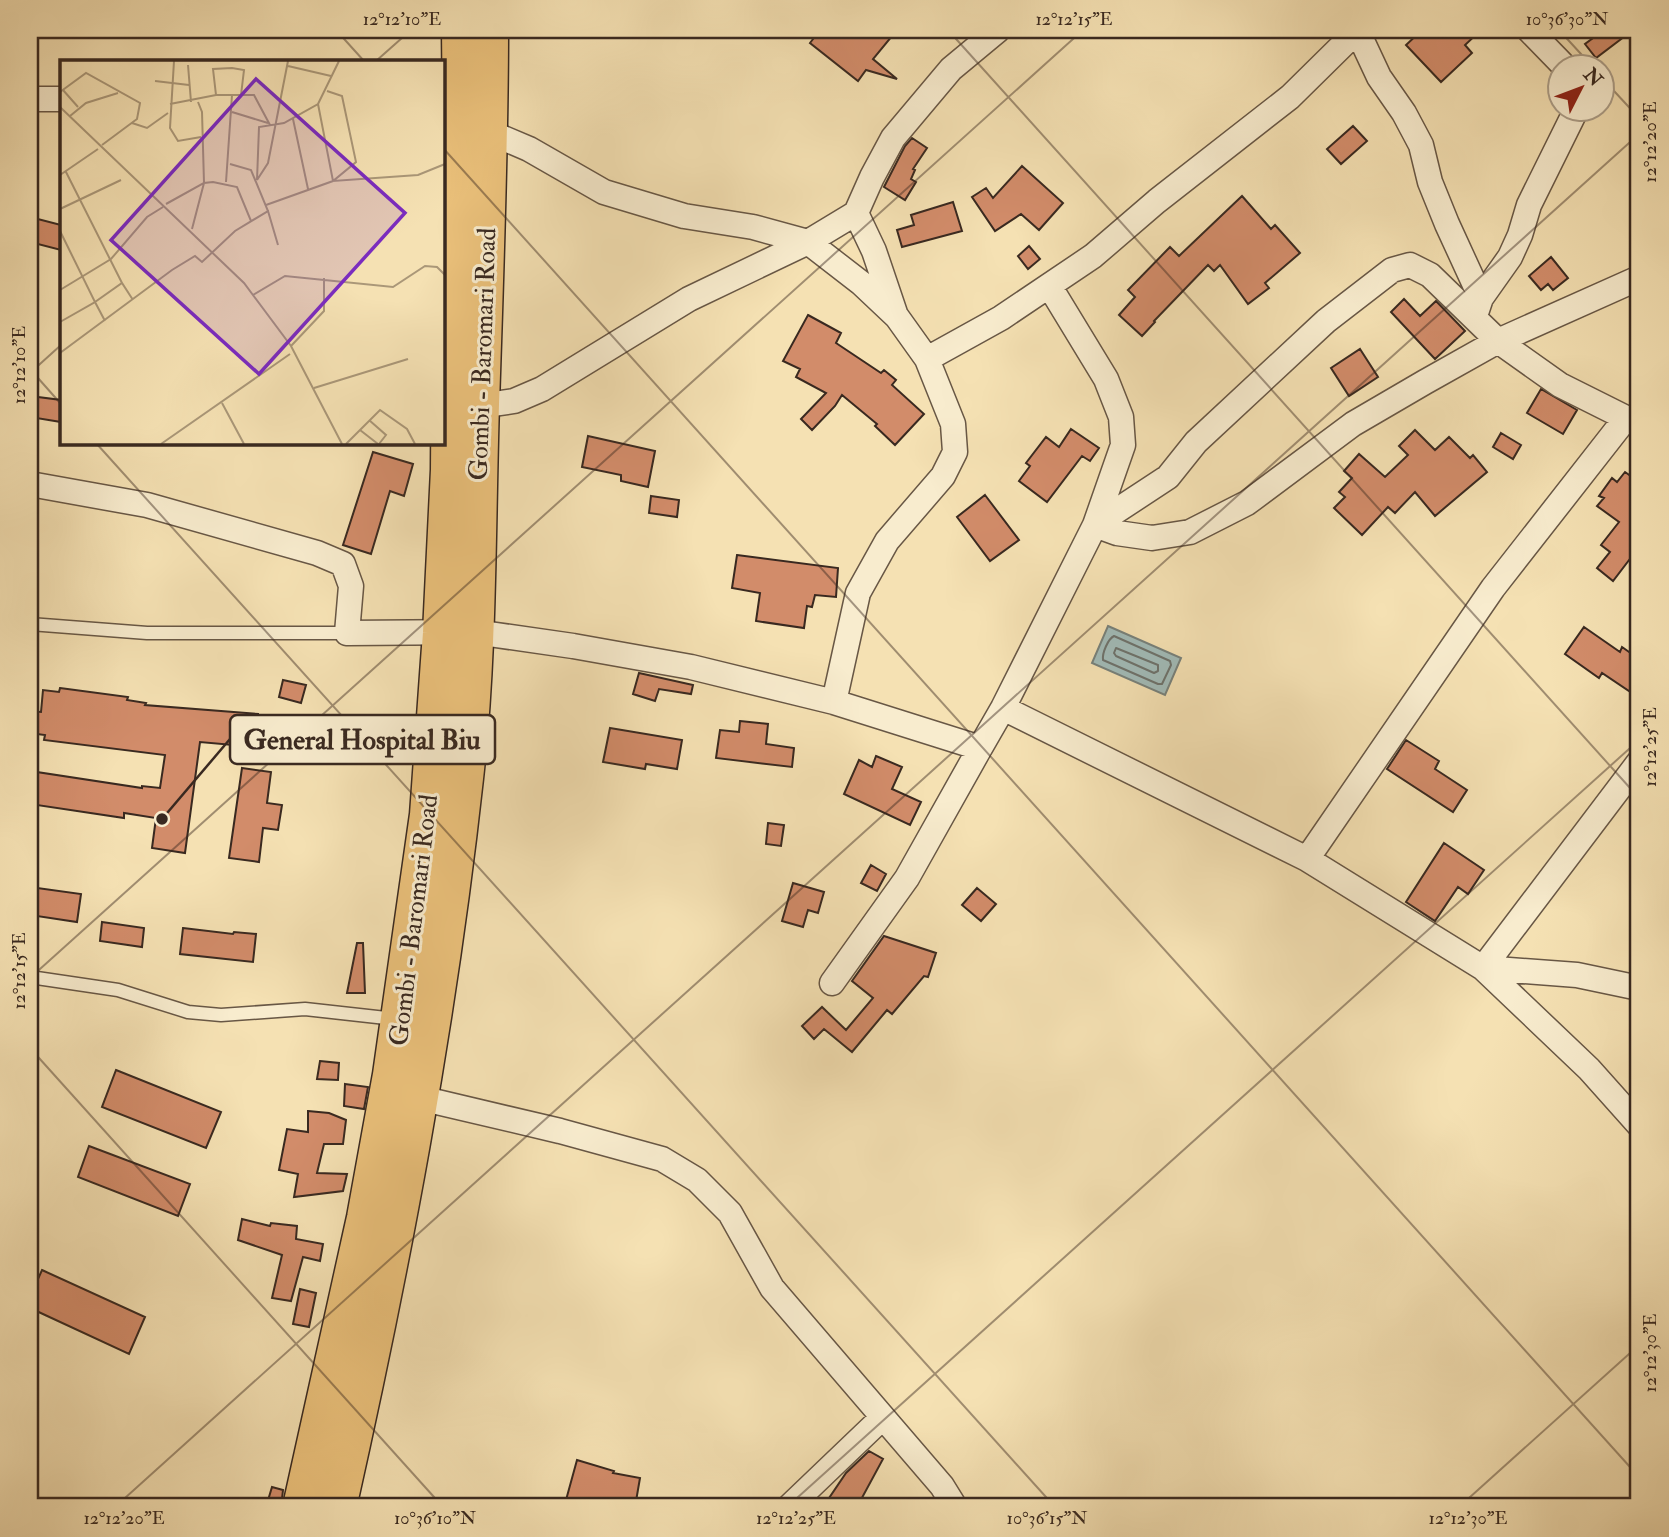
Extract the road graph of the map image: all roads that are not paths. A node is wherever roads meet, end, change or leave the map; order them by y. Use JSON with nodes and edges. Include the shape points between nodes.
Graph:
{"nodes":[{"id":1,"x":461,"y":30,"type":"edge"},
{"id":2,"x":489,"y":30,"type":"edge"},
{"id":3,"x":998,"y":30,"type":"edge"},
{"id":4,"x":1358,"y":30,"type":"edge"},
{"id":5,"x":1529,"y":30,"type":"edge"},
{"id":6,"x":1550,"y":52,"type":"edge"},
{"id":7,"x":30,"y":99,"type":"edge"},
{"id":8,"x":60,"y":99,"type":"edge"},
{"id":9,"x":1572,"y":122,"type":"edge"},
{"id":10,"x":464,"y":127,"type":"edge"},
{"id":11,"x":856,"y":213,"type":"junction"},
{"id":12,"x":808,"y":242,"type":"junction"},
{"id":13,"x":1639,"y":278,"type":"edge"},
{"id":14,"x":1050,"y":287,"type":"junction"},
{"id":15,"x":1477,"y":308,"type":"junction"},
{"id":16,"x":897,"y":317,"type":"junction"},
{"id":17,"x":1498,"y":341,"type":"junction"},
{"id":18,"x":927,"y":359,"type":"junction"},
{"id":19,"x":480,"y":406,"type":"junction"},
{"id":20,"x":1632,"y":420,"type":"edge"},
{"id":21,"x":30,"y":484,"type":"edge"},
{"id":22,"x":1095,"y":525,"type":"junction"},
{"id":23,"x":30,"y":624,"type":"edge"},
{"id":24,"x":347,"y":633,"type":"junction"},
{"id":25,"x":459,"y":633,"type":"junction"},
{"id":26,"x":834,"y":702,"type":"junction"},
{"id":27,"x":1003,"y":708,"type":"junction"},
{"id":28,"x":980,"y":748,"type":"junction"},
{"id":29,"x":1639,"y":762,"type":"edge"},
{"id":30,"x":1307,"y":859,"type":"junction"},
{"id":31,"x":1483,"y":968,"type":"junction"},
{"id":32,"x":30,"y":977,"type":"edge"},
{"id":33,"x":832,"y":983,"type":"dead end"},
{"id":34,"x":1639,"y":988,"type":"edge"},
{"id":35,"x":402,"y":1020,"type":"junction"},
{"id":36,"x":420,"y":1098,"type":"junction"},
{"id":37,"x":1639,"y":1125,"type":"edge"},
{"id":38,"x":882,"y":1418,"type":"junction"},
{"id":39,"x":302,"y":1507,"type":"edge"},
{"id":40,"x":337,"y":1507,"type":"edge"},
{"id":41,"x":789,"y":1507,"type":"edge"},
{"id":42,"x":955,"y":1507,"type":"edge"}],
"edges":[{"from":1,"to":10,"type":"main road","name":"Gombi - Baromari Road"},
{"from":2,"to":10,"type":"main road","name":"Gombi - Baromari Road"},
{"from":3,"to":11,"type":"street","via":[[951,69],[893,138]]},
{"from":4,"to":14,"type":"street","via":[[1290,97]]},
{"from":4,"to":15,"type":"street","via":[[1420,145]]},
{"from":5,"to":6,"type":"street"},
{"from":7,"to":8,"type":"street"},
{"from":9,"to":15,"type":"street","via":[[1529,205],[1510,257]]},
{"from":10,"to":12,"type":"street","via":[[529,149],[604,192],[684,216]]},
{"from":10,"to":19,"type":"main road","name":"Gombi - Baromari Road"},
{"from":10,"to":25,"type":"main road","name":"Gombi - Baromari Road","via":[[450,470]]},
{"from":11,"to":12,"type":"street"},
{"from":11,"to":16,"type":"street"},
{"from":12,"to":16,"type":"street"},
{"from":12,"to":19,"type":"street","via":[[689,299],[542,389],[514,401]]},
{"from":13,"to":17,"type":"street"},
{"from":14,"to":18,"type":"street"},
{"from":14,"to":22,"type":"street","via":[[1106,379],[1121,417],[1123,444]]},
{"from":15,"to":17,"type":"street"},
{"from":15,"to":22,"type":"street","via":[[1410,265],[1392,270],[1326,321],[1259,382],[1196,442],[1168,477]]},
{"from":16,"to":18,"type":"street"},
{"from":17,"to":20,"type":"street","via":[[1560,385]]},
{"from":17,"to":22,"type":"street","via":[[1353,424],[1247,503],[1190,532],[1152,538]]},
{"from":18,"to":26,"type":"street","via":[[953,424],[955,452],[943,476],[887,541],[858,593]]},
{"from":19,"to":25,"type":"main road","name":"Gombi - Baromari Road"},
{"from":20,"to":30,"type":"street","via":[[1493,588]]},
{"from":21,"to":24,"type":"street","via":[[147,505],[343,564],[351,586]]},
{"from":22,"to":27,"type":"street"},
{"from":23,"to":24,"type":"lane","via":[[148,634]]},
{"from":24,"to":25,"type":"street"},
{"from":25,"to":26,"type":"street","via":[[573,646],[691,667]]},
{"from":25,"to":35,"type":"main road","name":"Gombi - Baromari Road"},
{"from":25,"to":36,"type":"main road","name":"Gombi - Baromari Road","via":[[464,774]]},
{"from":26,"to":28,"type":"street"},
{"from":27,"to":28,"type":"street"},
{"from":27,"to":30,"type":"street"},
{"from":28,"to":33,"type":"street","via":[[907,878]]},
{"from":29,"to":31,"type":"street"},
{"from":30,"to":31,"type":"street"},
{"from":31,"to":34,"type":"street","via":[[1577,975]]},
{"from":31,"to":37,"type":"street","via":[[1589,1069]]},
{"from":32,"to":35,"type":"lane","via":[[118,990],[188,1012],[221,1015],[305,1009]]},
{"from":35,"to":39,"type":"main road","name":"Gombi - Baromari Road","via":[[366,1218]]},
{"from":36,"to":38,"type":"street","via":[[662,1159],[697,1180],[730,1213],[772,1289]]},
{"from":36,"to":40,"type":"main road","name":"Gombi - Baromari Road"},
{"from":38,"to":41,"type":"street"},
{"from":38,"to":42,"type":"street"}]}
